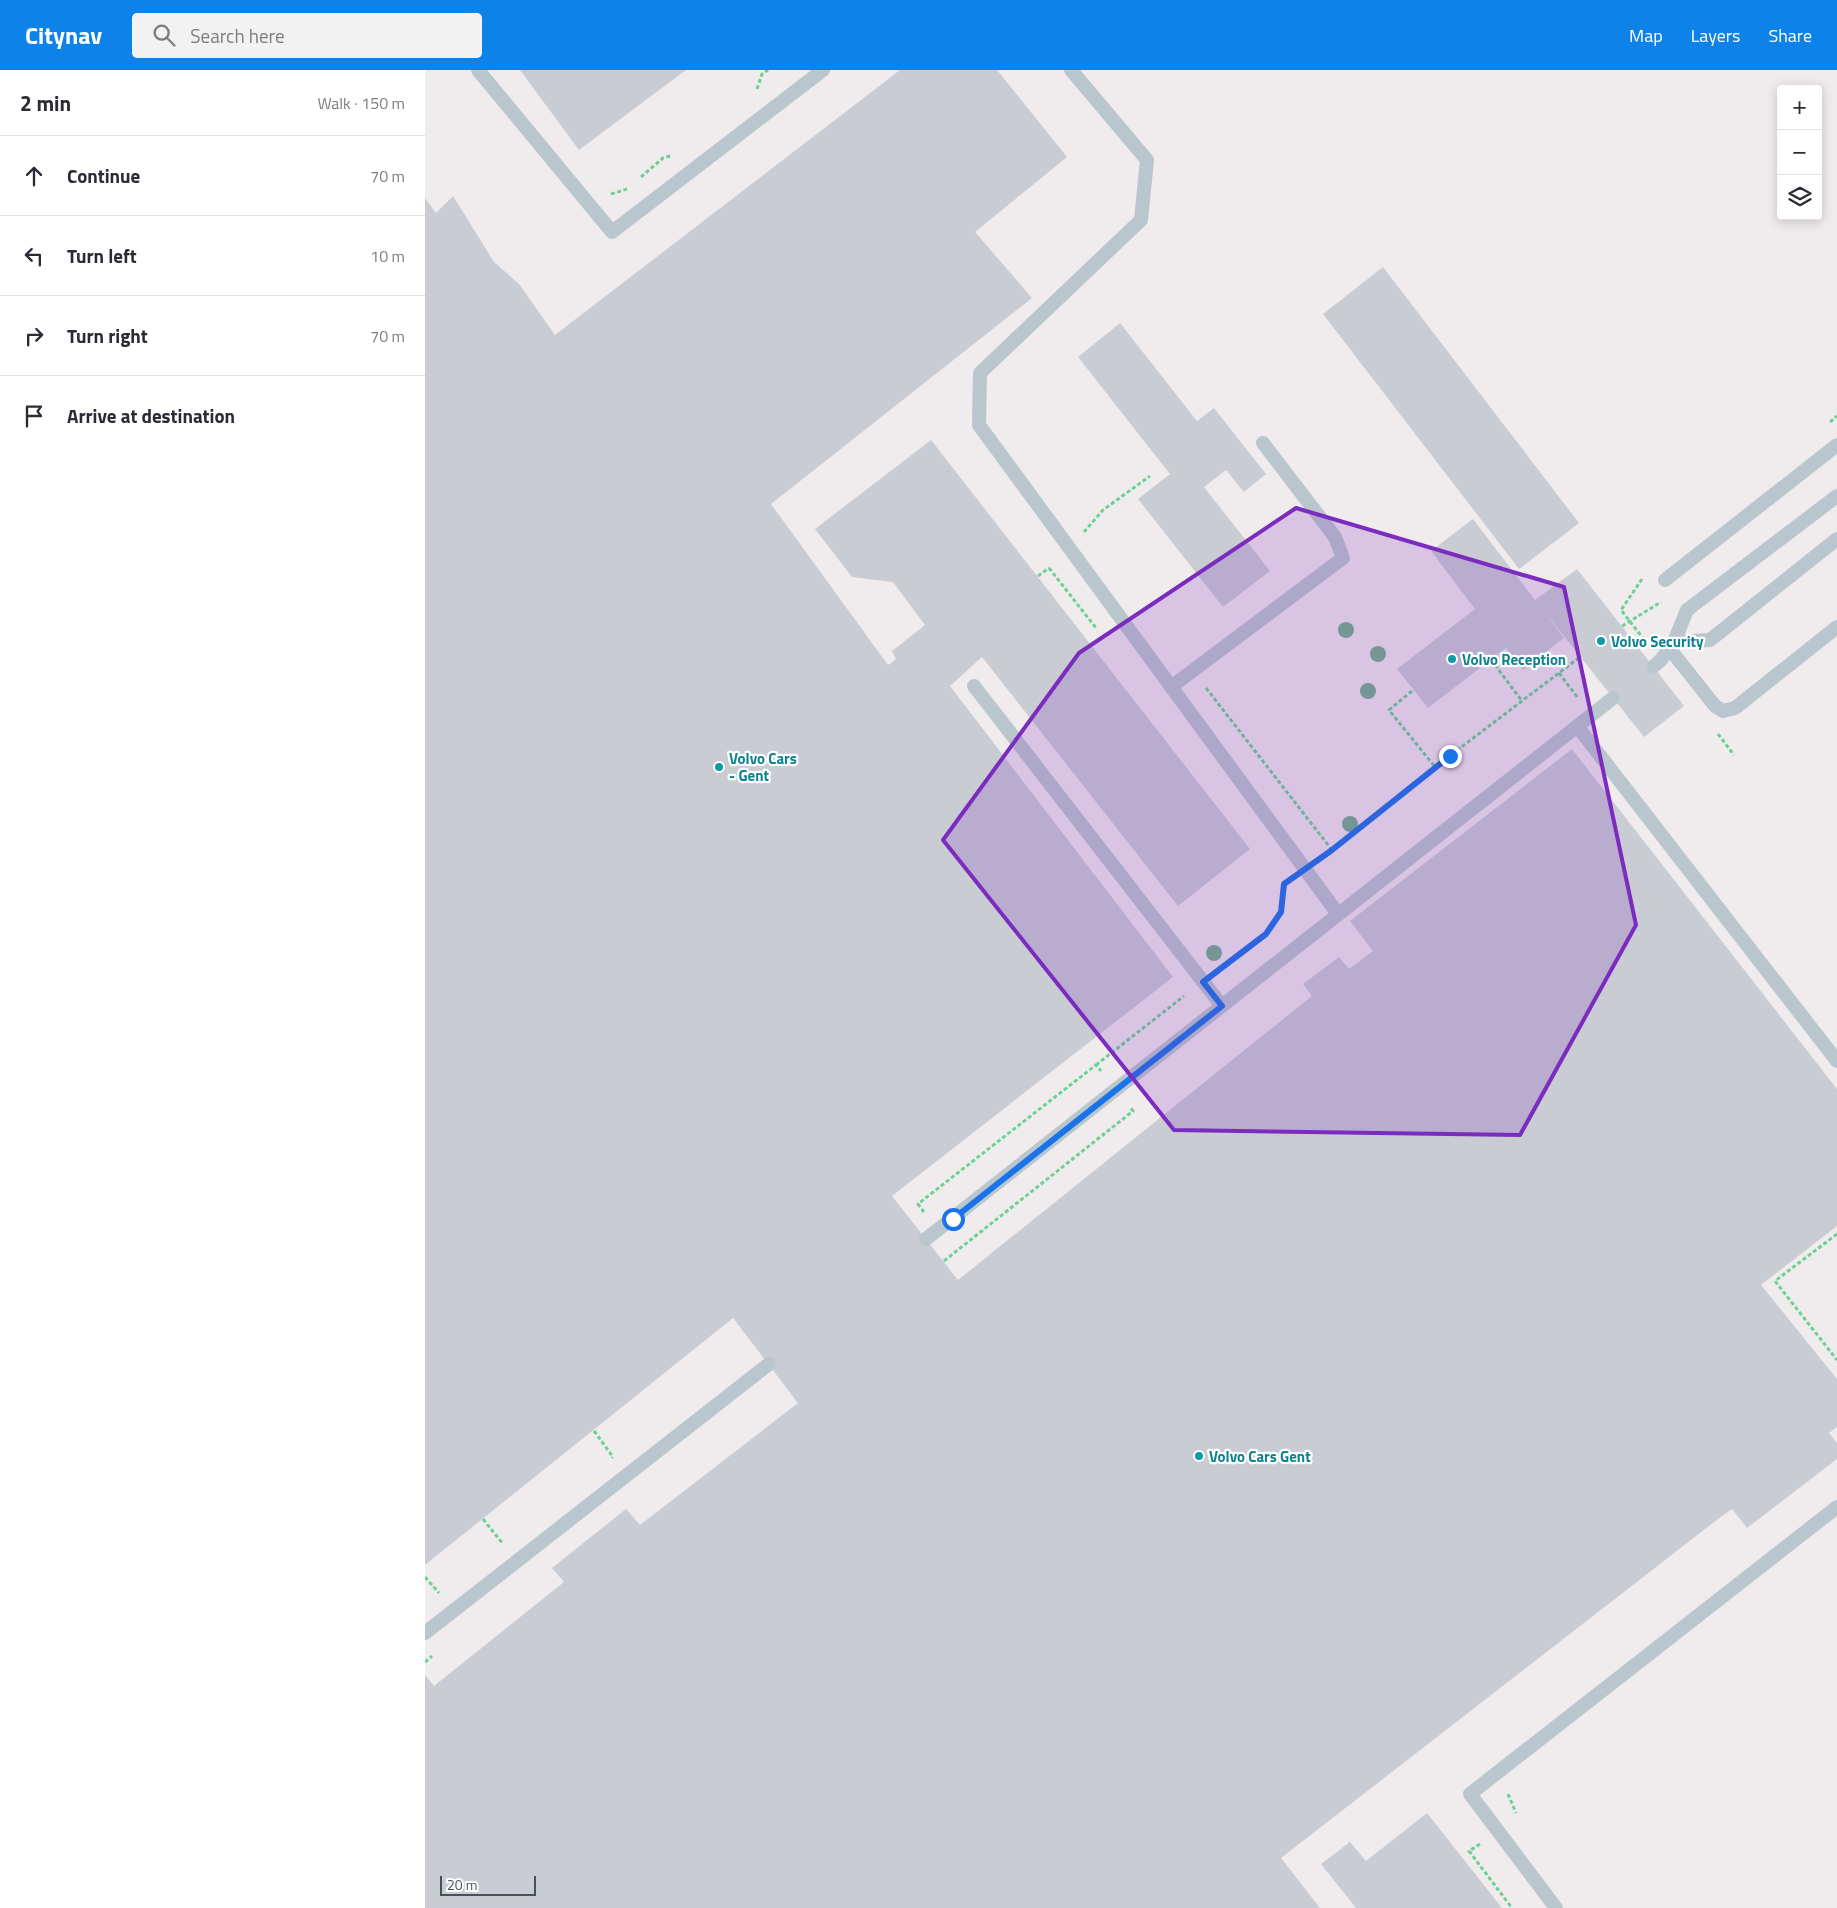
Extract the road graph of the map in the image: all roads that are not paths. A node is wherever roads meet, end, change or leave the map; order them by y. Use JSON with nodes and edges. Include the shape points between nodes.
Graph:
{"nodes":[{"id":1,"x":478,"y":70,"type":"edge"},
{"id":2,"x":823,"y":70,"type":"edge"},
{"id":3,"x":1071,"y":70,"type":"edge"},
{"id":4,"x":1263,"y":443,"type":"dead end"},
{"id":5,"x":1837,"y":445,"type":"edge"},
{"id":6,"x":1837,"y":496,"type":"edge"},
{"id":7,"x":1837,"y":538,"type":"edge"},
{"id":8,"x":1665,"y":580,"type":"dead end"},
{"id":9,"x":1837,"y":627,"type":"edge"},
{"id":10,"x":1672,"y":645,"type":"junction"},
{"id":11,"x":1654,"y":666,"type":"dead end"},
{"id":12,"x":974,"y":686,"type":"dead end"},
{"id":13,"x":1171,"y":687,"type":"junction"},
{"id":14,"x":1613,"y":698,"type":"dead end"},
{"id":15,"x":1577,"y":726,"type":"junction"},
{"id":16,"x":1338,"y":914,"type":"junction"},
{"id":17,"x":1222,"y":1006,"type":"junction"},
{"id":18,"x":1837,"y":1061,"type":"edge"},
{"id":19,"x":926,"y":1239,"type":"dead end"},
{"id":20,"x":769,"y":1364,"type":"dead end"},
{"id":21,"x":1837,"y":1507,"type":"edge"},
{"id":22,"x":425,"y":1633,"type":"edge"},
{"id":23,"x":1556,"y":1908,"type":"edge"}],
"edges":[{"from":1,"to":2,"type":"lane","via":[[612,232]]},
{"from":3,"to":13,"type":"lane","via":[[1147,160],[1141,220],[980,373],[979,425]]},
{"from":4,"to":13,"type":"lane","via":[[1335,537],[1343,558]]},
{"from":5,"to":8,"type":"lane"},
{"from":6,"to":10,"type":"lane","via":[[1687,610]]},
{"from":7,"to":10,"type":"lane","via":[[1710,640]]},
{"from":9,"to":10,"type":"lane","via":[[1735,708],[1723,711],[1715,706]]},
{"from":10,"to":11,"type":"lane"},
{"from":12,"to":17,"type":"lane"},
{"from":13,"to":16,"type":"lane"},
{"from":14,"to":15,"type":"lane"},
{"from":15,"to":16,"type":"lane"},
{"from":15,"to":18,"type":"lane"},
{"from":16,"to":17,"type":"lane"},
{"from":17,"to":19,"type":"lane"},
{"from":20,"to":22,"type":"lane"},
{"from":21,"to":23,"type":"lane","via":[[1470,1794]]}]}
